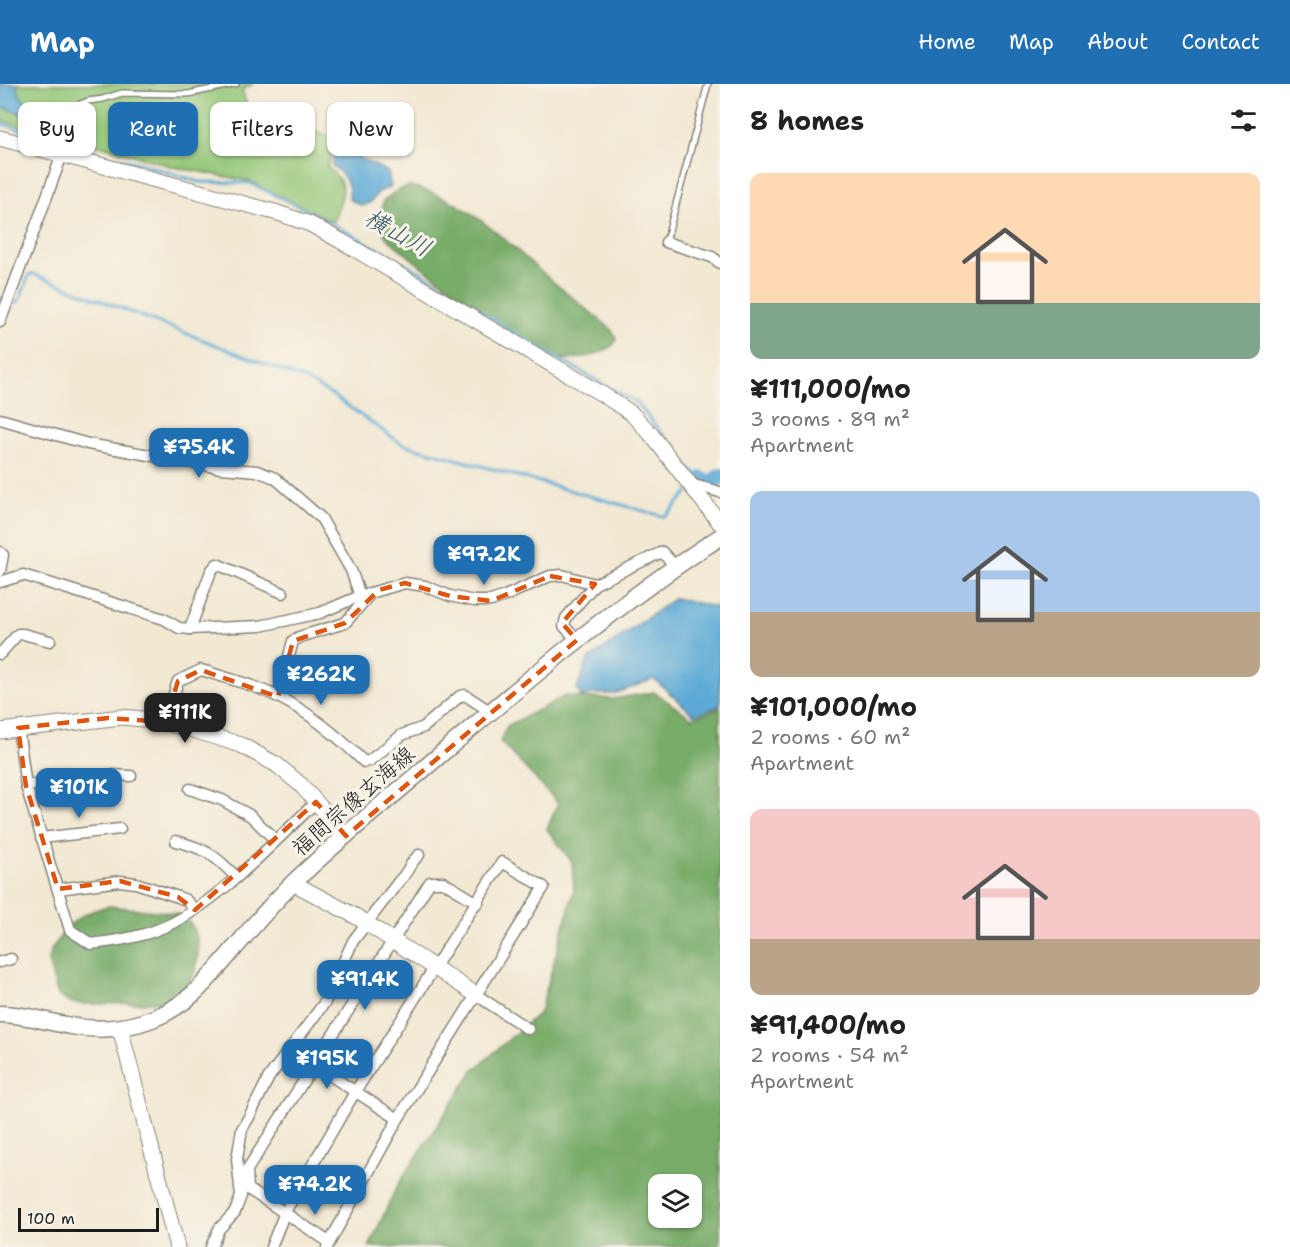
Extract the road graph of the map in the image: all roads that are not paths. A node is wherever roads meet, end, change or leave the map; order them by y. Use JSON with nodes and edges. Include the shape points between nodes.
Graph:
{"nodes":[{"id":1,"x":236,"y":84,"type":"edge"},
{"id":2,"x":708,"y":84,"type":"edge"},
{"id":3,"x":85,"y":102,"type":"edge"},
{"id":4,"x":0,"y":138,"type":"edge"},
{"id":5,"x":18,"y":143,"type":"edge"},
{"id":6,"x":59,"y":156,"type":"edge"},
{"id":7,"x":66,"y":156,"type":"edge"},
{"id":8,"x":666,"y":242,"type":"joint"},
{"id":9,"x":720,"y":263,"type":"edge"},
{"id":10,"x":0,"y":322,"type":"edge"},
{"id":11,"x":0,"y":419,"type":"edge"},
{"id":12,"x":690,"y":484,"type":"junction"},
{"id":13,"x":720,"y":492,"type":"edge"},
{"id":14,"x":720,"y":524,"type":"edge"},
{"id":15,"x":720,"y":537,"type":"edge"},
{"id":16,"x":0,"y":552,"type":"edge"},
{"id":17,"x":675,"y":566,"type":"junction"},
{"id":18,"x":0,"y":571,"type":"edge"},
{"id":19,"x":0,"y":582,"type":"edge"},
{"id":20,"x":595,"y":584,"type":"junction"},
{"id":21,"x":283,"y":593,"type":"dead end"},
{"id":22,"x":366,"y":594,"type":"junction"},
{"id":23,"x":190,"y":629,"type":"junction"},
{"id":24,"x":577,"y":640,"type":"junction"},
{"id":25,"x":50,"y":641,"type":"dead end"},
{"id":26,"x":0,"y":654,"type":"edge"},
{"id":27,"x":278,"y":697,"type":"junction"},
{"id":28,"x":491,"y":712,"type":"junction"},
{"id":29,"x":165,"y":722,"type":"junction"},
{"id":30,"x":18,"y":728,"type":"junction"},
{"id":31,"x":0,"y":731,"type":"edge"},
{"id":32,"x":131,"y":776,"type":"dead end"},
{"id":33,"x":26,"y":786,"type":"junction"},
{"id":34,"x":190,"y":789,"type":"dead end"},
{"id":35,"x":316,"y":802,"type":"junction"},
{"id":36,"x":120,"y":829,"type":"dead end"},
{"id":37,"x":346,"y":836,"type":"junction"},
{"id":38,"x":41,"y":838,"type":"junction"},
{"id":39,"x":275,"y":840,"type":"junction"},
{"id":40,"x":176,"y":841,"type":"dead end"},
{"id":41,"x":419,"y":855,"type":"dead end"},
{"id":42,"x":236,"y":877,"type":"junction"},
{"id":43,"x":293,"y":883,"type":"junction"},
{"id":44,"x":58,"y":889,"type":"junction"},
{"id":45,"x":478,"y":903,"type":"junction"},
{"id":46,"x":195,"y":910,"type":"junction"},
{"id":47,"x":365,"y":923,"type":"junction"},
{"id":48,"x":393,"y":942,"type":"junction"},
{"id":49,"x":435,"y":969,"type":"junction"},
{"id":50,"x":475,"y":994,"type":"junction"},
{"id":51,"x":0,"y":1014,"type":"edge"},
{"id":52,"x":528,"y":1029,"type":"dead end"},
{"id":53,"x":123,"y":1040,"type":"junction"},
{"id":54,"x":314,"y":1065,"type":"junction"},
{"id":55,"x":356,"y":1092,"type":"junction"},
{"id":56,"x":398,"y":1119,"type":"junction"},
{"id":57,"x":285,"y":1212,"type":"junction"},
{"id":58,"x":328,"y":1245,"type":"edge"},
{"id":59,"x":177,"y":1247,"type":"edge"},
{"id":60,"x":211,"y":1247,"type":"edge"},
{"id":61,"x":271,"y":1247,"type":"edge"}],
"edges":[{"from":1,"to":3,"type":"lane","via":[[188,94],[122,93]]},
{"from":2,"to":8,"type":"lane"},
{"from":4,"to":5,"type":"street"},
{"from":6,"to":10,"type":"street"},
{"from":7,"to":12,"type":"street","via":[[310,224],[631,412]]},
{"from":8,"to":9,"type":"street"},
{"from":11,"to":22,"type":"street","via":[[88,444],[257,471],[275,478],[321,518]]},
{"from":12,"to":13,"type":"street"},
{"from":12,"to":14,"type":"street"},
{"from":15,"to":17,"type":"main road","name":"福間宗像玄海線"},
{"from":16,"to":18,"type":"street"},
{"from":17,"to":20,"type":"street","via":[[662,552]]},
{"from":17,"to":24,"type":"main road","name":"福間宗像玄海線"},
{"from":19,"to":23,"type":"street","via":[[23,575]]},
{"from":20,"to":22,"type":"street","via":[[562,575],[550,576],[491,600],[474,601],[405,583]]},
{"from":20,"to":24,"type":"street","via":[[566,618],[564,626]]},
{"from":21,"to":23,"type":"street","via":[[217,564]]},
{"from":22,"to":23,"type":"street","via":[[293,620],[249,627]]},
{"from":22,"to":27,"type":"street","via":[[345,622],[293,641]]},
{"from":24,"to":28,"type":"main road","name":"福間宗像玄海線"},
{"from":25,"to":26,"type":"street","via":[[18,634]]},
{"from":27,"to":28,"type":"street","via":[[316,720],[364,762],[402,735],[424,727],[460,696],[465,695]]},
{"from":27,"to":29,"type":"street","via":[[201,670],[178,681]]},
{"from":28,"to":37,"type":"main road","name":"福間宗像玄海線"},
{"from":29,"to":30,"type":"street","via":[[108,718]]},
{"from":29,"to":35,"type":"street","via":[[227,740],[265,758]]},
{"from":30,"to":31,"type":"street"},
{"from":30,"to":33,"type":"street"},
{"from":32,"to":33,"type":"street"},
{"from":33,"to":38,"type":"street"},
{"from":34,"to":39,"type":"street","via":[[222,800],[250,816]]},
{"from":35,"to":37,"type":"street"},
{"from":35,"to":39,"type":"street"},
{"from":36,"to":38,"type":"street"},
{"from":37,"to":43,"type":"main road","name":"福間宗像玄海線"},
{"from":38,"to":44,"type":"street"},
{"from":39,"to":42,"type":"street"},
{"from":40,"to":42,"type":"street","via":[[217,857]]},
{"from":41,"to":47,"type":"street"},
{"from":42,"to":46,"type":"street"},
{"from":43,"to":47,"type":"street"},
{"from":43,"to":53,"type":"main road","name":"福間宗像玄海線","via":[[194,995],[168,1012],[142,1022]]},
{"from":44,"to":46,"type":"street","via":[[120,881],[136,883],[186,900]]},
{"from":44,"to":46,"type":"street","via":[[70,930],[91,944],[160,929]]},
{"from":45,"to":48,"type":"street","via":[[443,882],[430,882]]},
{"from":45,"to":49,"type":"street"},
{"from":45,"to":50,"type":"street","via":[[502,862],[544,887]]},
{"from":47,"to":48,"type":"street"},
{"from":47,"to":60,"type":"street","via":[[325,1002],[269,1077],[242,1129],[237,1159],[241,1196]]},
{"from":48,"to":49,"type":"street"},
{"from":48,"to":54,"type":"street"},
{"from":49,"to":50,"type":"street"},
{"from":49,"to":55,"type":"street"},
{"from":50,"to":52,"type":"street"},
{"from":50,"to":56,"type":"street"},
{"from":51,"to":53,"type":"main road","name":"福間宗像玄海線","via":[[85,1028]]},
{"from":53,"to":59,"type":"street"},
{"from":54,"to":55,"type":"street"},
{"from":54,"to":57,"type":"street","via":[[247,1170],[248,1189]]},
{"from":55,"to":56,"type":"street"},
{"from":55,"to":57,"type":"street"},
{"from":56,"to":58,"type":"street"},
{"from":57,"to":58,"type":"street"},
{"from":57,"to":61,"type":"street"}]}
